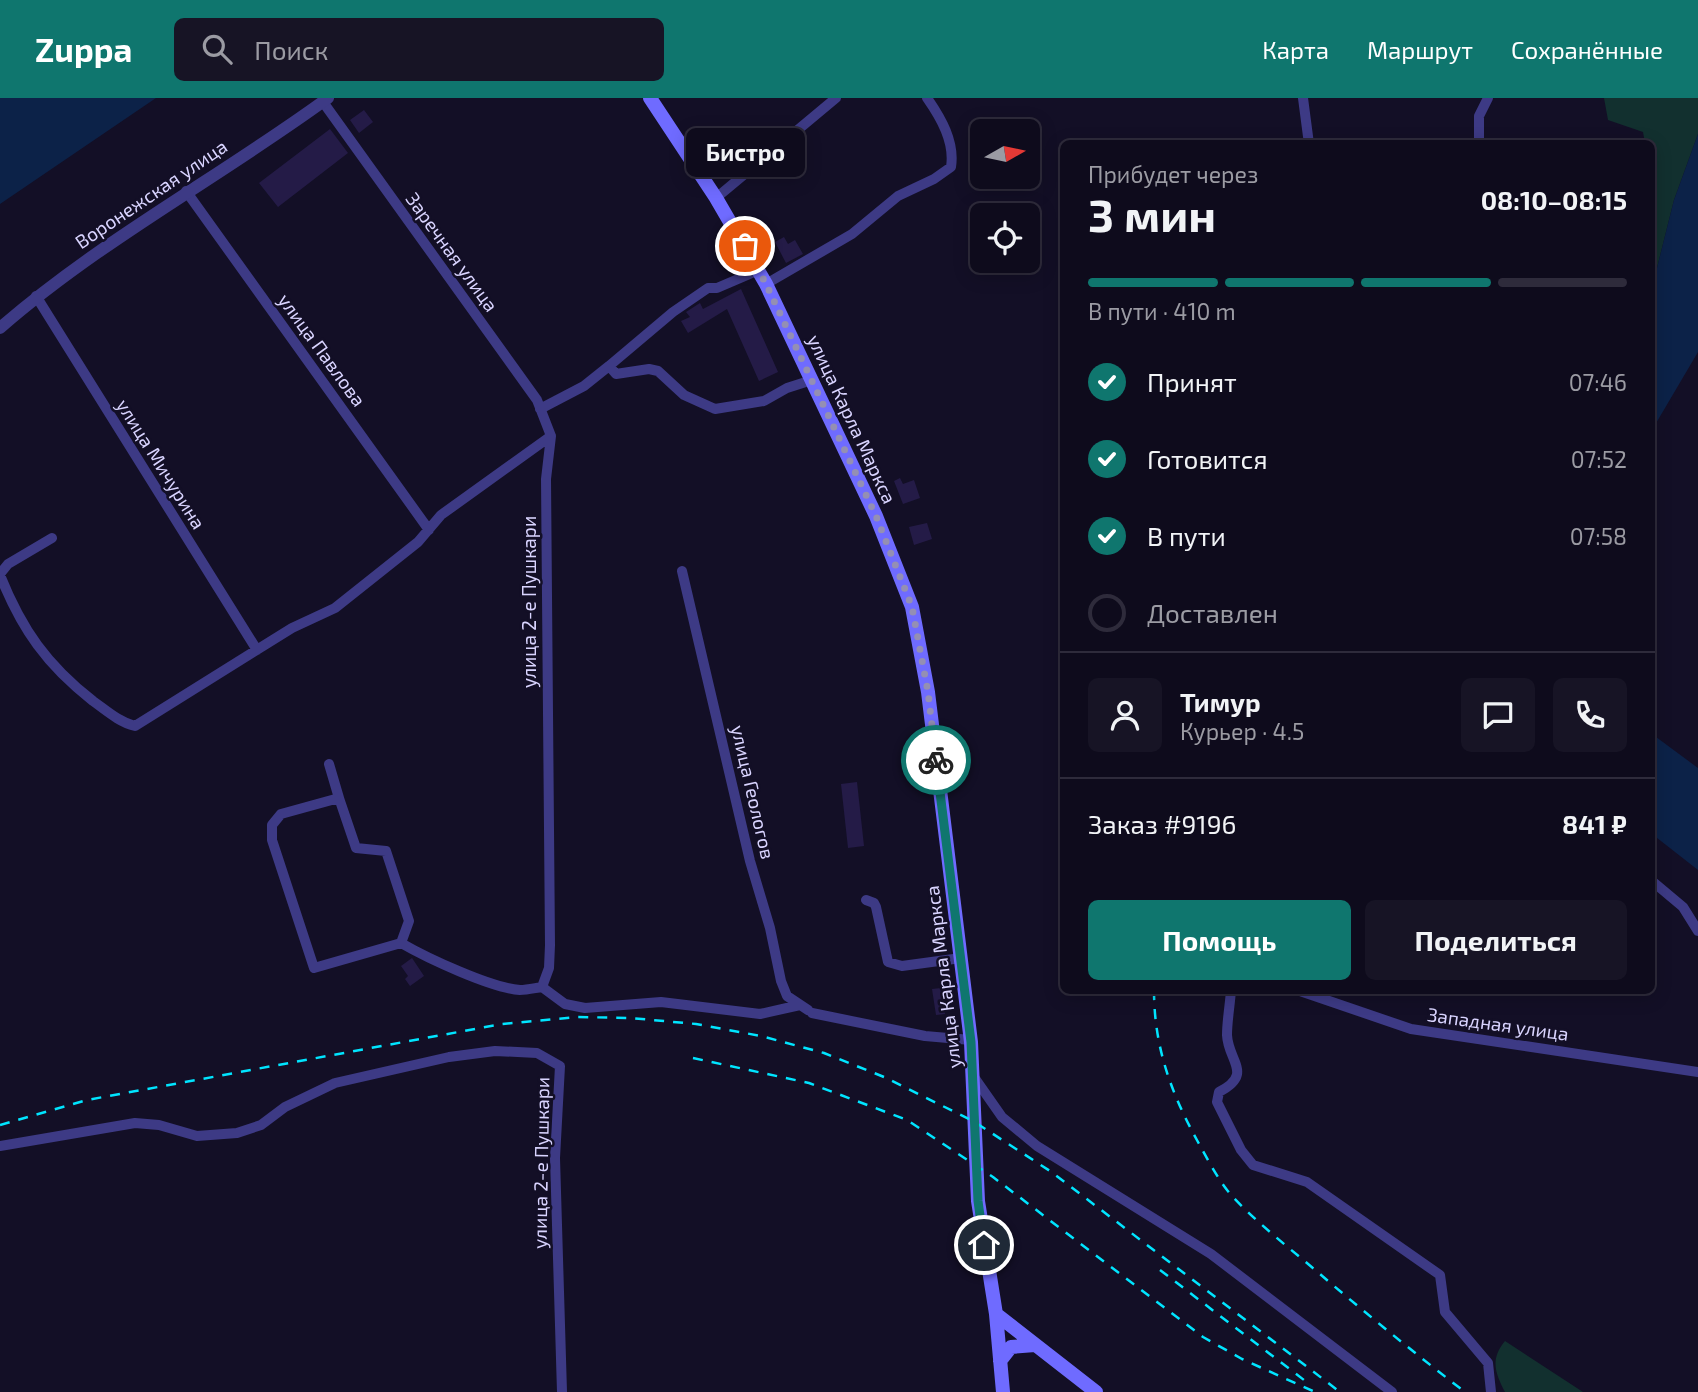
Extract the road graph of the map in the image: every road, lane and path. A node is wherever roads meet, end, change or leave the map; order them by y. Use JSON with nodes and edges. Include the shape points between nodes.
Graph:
{"nodes":[{"id":1,"x":650,"y":98,"type":"edge"},
{"id":2,"x":836,"y":98,"type":"edge"},
{"id":3,"x":927,"y":98,"type":"edge"},
{"id":4,"x":1303,"y":98,"type":"edge"},
{"id":5,"x":1488,"y":98,"type":"edge"},
{"id":6,"x":325,"y":100,"type":"edge"},
{"id":7,"x":1308,"y":140,"type":"edge"},
{"id":8,"x":1479,"y":140,"type":"edge"},
{"id":9,"x":186,"y":191,"type":"junction"},
{"id":10,"x":716,"y":198,"type":"junction"},
{"id":11,"x":759,"y":270,"type":"junction"},
{"id":12,"x":766,"y":284,"type":"junction"},
{"id":13,"x":36,"y":296,"type":"junction"},
{"id":14,"x":0,"y":328,"type":"edge"},
{"id":15,"x":609,"y":366,"type":"junction"},
{"id":16,"x":812,"y":380,"type":"junction"},
{"id":17,"x":540,"y":409,"type":"junction"},
{"id":18,"x":549,"y":432,"type":"junction"},
{"id":19,"x":429,"y":530,"type":"junction"},
{"id":20,"x":52,"y":538,"type":"dead end"},
{"id":21,"x":682,"y":571,"type":"dead end"},
{"id":22,"x":0,"y":575,"type":"edge"},
{"id":23,"x":257,"y":650,"type":"junction"},
{"id":24,"x":329,"y":764,"type":"dead end"},
{"id":25,"x":339,"y":797,"type":"junction"},
{"id":26,"x":1655,"y":884,"type":"edge"},
{"id":27,"x":866,"y":900,"type":"dead end"},
{"id":28,"x":1698,"y":931,"type":"edge"},
{"id":29,"x":401,"y":943,"type":"junction"},
{"id":30,"x":961,"y":958,"type":"junction"},
{"id":31,"x":542,"y":987,"type":"junction"},
{"id":32,"x":1231,"y":994,"type":"edge"},
{"id":33,"x":1309,"y":994,"type":"edge"},
{"id":34,"x":807,"y":1009,"type":"junction"},
{"id":35,"x":971,"y":1040,"type":"junction"},
{"id":36,"x":1698,"y":1072,"type":"edge"},
{"id":37,"x":974,"y":1077,"type":"junction"},
{"id":38,"x":0,"y":1146,"type":"edge"},
{"id":39,"x":996,"y":1314,"type":"junction"},
{"id":40,"x":1035,"y":1345,"type":"junction"},
{"id":41,"x":1000,"y":1361,"type":"junction"},
{"id":42,"x":562,"y":1392,"type":"edge"},
{"id":43,"x":1003,"y":1392,"type":"edge"},
{"id":44,"x":1096,"y":1392,"type":"edge"},
{"id":45,"x":1392,"y":1392,"type":"edge"},
{"id":46,"x":1491,"y":1392,"type":"edge"}],
"edges":[{"from":1,"to":10,"type":"main road","name":"улица Карла Маркса"},
{"from":2,"to":10,"type":"street"},
{"from":3,"to":12,"type":"street","via":[[947,133],[951,167],[898,196],[852,234]]},
{"from":4,"to":7,"type":"street"},
{"from":5,"to":8,"type":"street","via":[[1479,116]]},
{"from":6,"to":9,"type":"street","name":"Воронежская улица"},
{"from":6,"to":17,"type":"street","name":"Заречная улица"},
{"from":9,"to":13,"type":"street","name":"Воронежская улица"},
{"from":9,"to":19,"type":"street","name":"улица Павлова"},
{"from":10,"to":11,"type":"main road","name":"улица Карла Маркса"},
{"from":11,"to":12,"type":"main road","name":"улица Карла Маркса"},
{"from":11,"to":15,"type":"street","via":[[708,288]]},
{"from":12,"to":16,"type":"main road","name":"улица Карла Маркса"},
{"from":13,"to":14,"type":"street","name":"Воронежская улица"},
{"from":13,"to":23,"type":"street","name":"улица Мичурина"},
{"from":15,"to":16,"type":"street","via":[[616,374],[657,370],[684,395],[715,409],[764,401]]},
{"from":15,"to":17,"type":"street","via":[[584,386]]},
{"from":16,"to":30,"type":"main road","name":"улица Карла Маркса","via":[[881,526],[912,607],[928,692]]},
{"from":17,"to":18,"type":"street","name":"Заречная улица"},
{"from":18,"to":19,"type":"street","via":[[441,515]]},
{"from":18,"to":31,"type":"street","name":"улица 2-е Пушкари","via":[[550,945]]},
{"from":19,"to":23,"type":"street","via":[[335,608]]},
{"from":20,"to":22,"type":"street","via":[[8,564]]},
{"from":21,"to":34,"type":"street","name":"улица Геологов","via":[[781,981],[787,996]]},
{"from":22,"to":23,"type":"street","via":[[11,604],[52,666],[124,723],[135,726]]},
{"from":24,"to":25,"type":"street"},
{"from":25,"to":29,"type":"street","via":[[356,848],[386,851],[409,921]]},
{"from":25,"to":29,"type":"street","via":[[281,814],[272,825],[272,840],[314,968]]},
{"from":26,"to":28,"type":"street","via":[[1683,907]]},
{"from":27,"to":30,"type":"street","via":[[874,903],[888,962],[902,966]]},
{"from":29,"to":31,"type":"street","via":[[429,959],[496,983],[520,990]]},
{"from":30,"to":35,"type":"main road","name":"улица Карла Маркса"},
{"from":31,"to":34,"type":"street","via":[[565,1004],[585,1008],[661,1002],[760,1013]]},
{"from":32,"to":46,"type":"street","via":[[1227,1038],[1238,1065],[1237,1075],[1219,1092],[1217,1102],[1241,1150],[1253,1165],[1307,1182],[1440,1275],[1445,1312],[1489,1363]]},
{"from":33,"to":36,"type":"street","name":"Западная улица","via":[[1411,1029]]},
{"from":34,"to":35,"type":"street","via":[[925,1036]]},
{"from":35,"to":37,"type":"main road","name":"улица Карла Маркса"},
{"from":37,"to":39,"type":"main road","name":"улица Карла Маркса","via":[[978,1201]]},
{"from":37,"to":45,"type":"street","via":[[1002,1117],[1037,1146],[1211,1254]]},
{"from":38,"to":42,"type":"street","name":"улица 2-е Пушкари","via":[[135,1123],[197,1136],[237,1133],[261,1125],[297,1100],[335,1083],[449,1057],[495,1051],[537,1053],[560,1066],[555,1158]]},
{"from":39,"to":40,"type":"main road"},
{"from":39,"to":41,"type":"main road","name":"улица Карла Маркса"},
{"from":40,"to":41,"type":"main road","via":[[1011,1347]]},
{"from":40,"to":44,"type":"main road"},
{"from":41,"to":43,"type":"main road","name":"улица Карла Маркса"}]}
